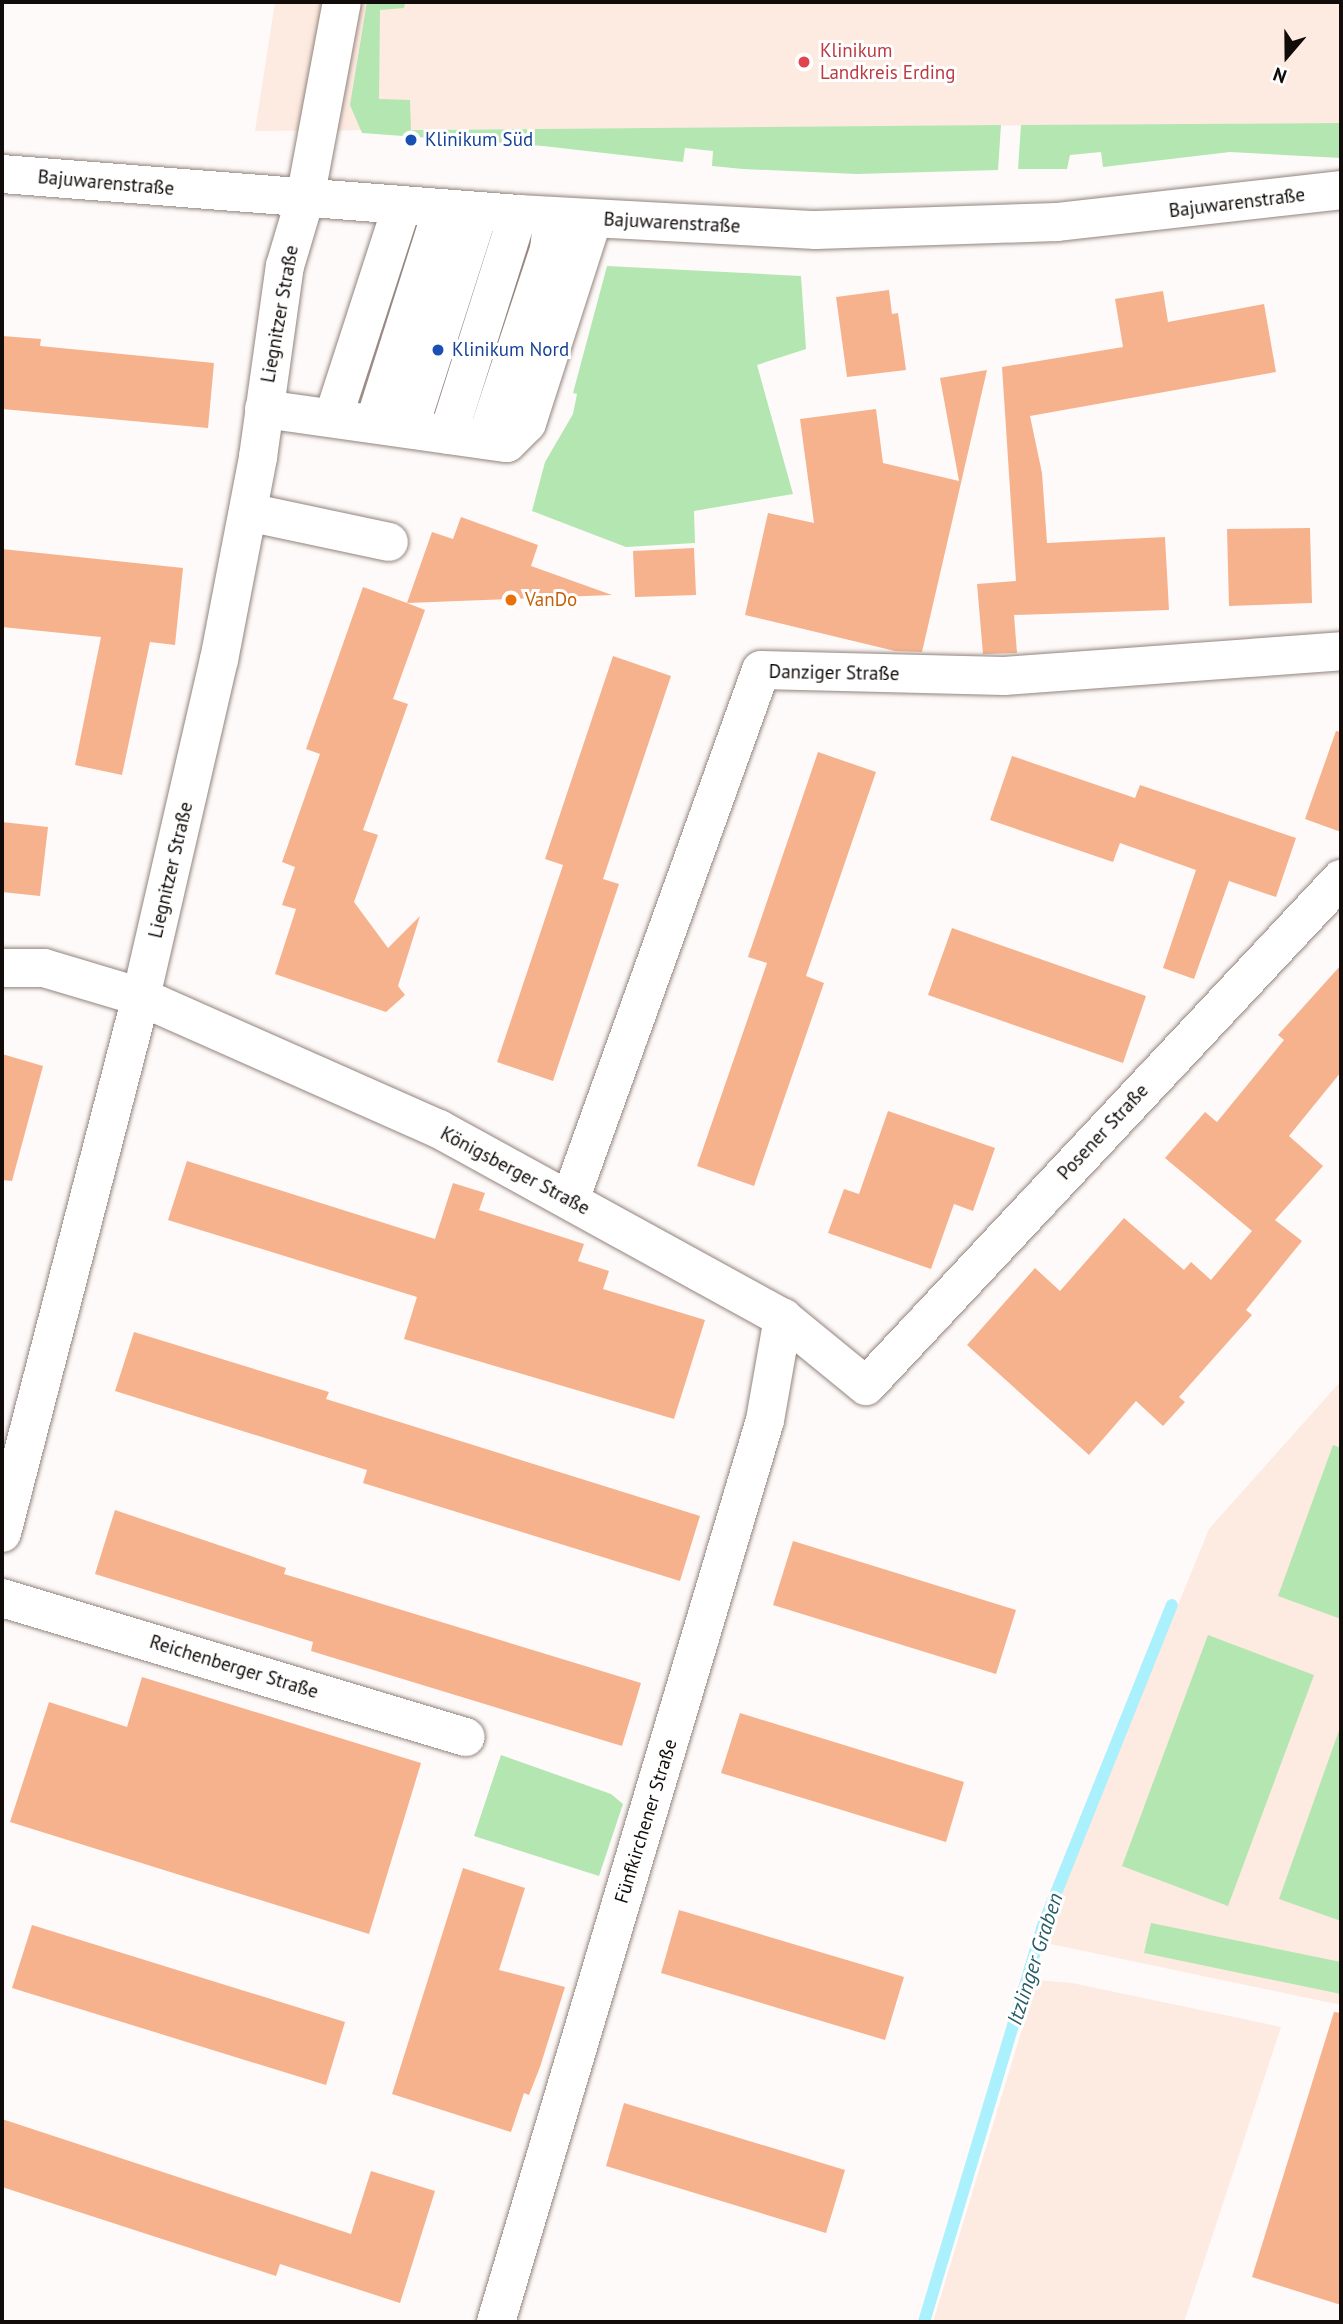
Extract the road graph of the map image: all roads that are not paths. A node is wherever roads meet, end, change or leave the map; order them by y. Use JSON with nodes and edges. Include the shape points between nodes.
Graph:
{"nodes":[{"id":1,"x":342,"y":2,"type":"edge"},
{"id":2,"x":2,"y":174,"type":"edge"},
{"id":3,"x":1341,"y":190,"type":"edge"},
{"id":4,"x":305,"y":199,"type":"junction"},
{"id":5,"x":389,"y":205,"type":"junction"},
{"id":6,"x":460,"y":210,"type":"junction"},
{"id":7,"x":536,"y":215,"type":"junction"},
{"id":8,"x":593,"y":219,"type":"junction"},
{"id":9,"x":264,"y":409,"type":"junction"},
{"id":10,"x":322,"y":417,"type":"junction"},
{"id":11,"x":392,"y":427,"type":"junction"},
{"id":12,"x":448,"y":435,"type":"junction"},
{"id":13,"x":486,"y":440,"type":"junction"},
{"id":14,"x":248,"y":512,"type":"junction"},
{"id":15,"x":389,"y":542,"type":"dead end"},
{"id":16,"x":1341,"y":651,"type":"edge"},
{"id":17,"x":1341,"y":879,"type":"edge"},
{"id":18,"x":2,"y":968,"type":"edge"},
{"id":19,"x":141,"y":996,"type":"junction"},
{"id":20,"x":570,"y":1200,"type":"junction"},
{"id":21,"x":783,"y":1318,"type":"junction"},
{"id":22,"x":866,"y":1386,"type":"joint"},
{"id":23,"x":2,"y":1533,"type":"edge"},
{"id":24,"x":2,"y":1598,"type":"edge"},
{"id":25,"x":466,"y":1737,"type":"dead end"},
{"id":26,"x":496,"y":2322,"type":"edge"}],
"edges":[{"from":1,"to":4,"type":"street","name":"Liegnitzer Straße"},
{"from":2,"to":4,"type":"street","name":"Bajuwarenstraße"},
{"from":3,"to":8,"type":"street","name":"Bajuwarenstraße","via":[[1057,222],[916,228],[750,228]]},
{"from":4,"to":5,"type":"street","name":"Bajuwarenstraße"},
{"from":4,"to":9,"type":"street","name":"Liegnitzer Straße","via":[[285,266]]},
{"from":5,"to":6,"type":"street","name":"Bajuwarenstraße"},
{"from":5,"to":10,"type":"street"},
{"from":6,"to":7,"type":"street","name":"Bajuwarenstraße"},
{"from":6,"to":11,"type":"street"},
{"from":7,"to":8,"type":"street","name":"Bajuwarenstraße"},
{"from":7,"to":12,"type":"street"},
{"from":7,"to":13,"type":"street","via":[[549,248]]},
{"from":8,"to":13,"type":"street","via":[[527,423],[507,443]]},
{"from":9,"to":10,"type":"street"},
{"from":9,"to":14,"type":"street","name":"Liegnitzer Straße"},
{"from":10,"to":11,"type":"street"},
{"from":11,"to":12,"type":"street"},
{"from":12,"to":13,"type":"street"},
{"from":14,"to":15,"type":"street"},
{"from":14,"to":19,"type":"street","name":"Liegnitzer Straße","via":[[219,660]]},
{"from":16,"to":20,"type":"street","name":"Danziger Straße","via":[[1004,676],[761,670]]},
{"from":17,"to":22,"type":"street","name":"Posener Straße"},
{"from":18,"to":19,"type":"street","name":"Königsberger Straße","via":[[44,968]]},
{"from":19,"to":20,"type":"street","name":"Königsberger Straße","via":[[439,1129]]},
{"from":19,"to":23,"type":"street","name":"Liegnitzer Straße"},
{"from":20,"to":21,"type":"street","name":"Königsberger Straße"},
{"from":21,"to":22,"type":"street","name":"Königsberger Straße"},
{"from":21,"to":26,"type":"street","name":"Fünfkirchener Straße","via":[[765,1420]]},
{"from":24,"to":25,"type":"street","name":"Reichenberger Straße"}]}
